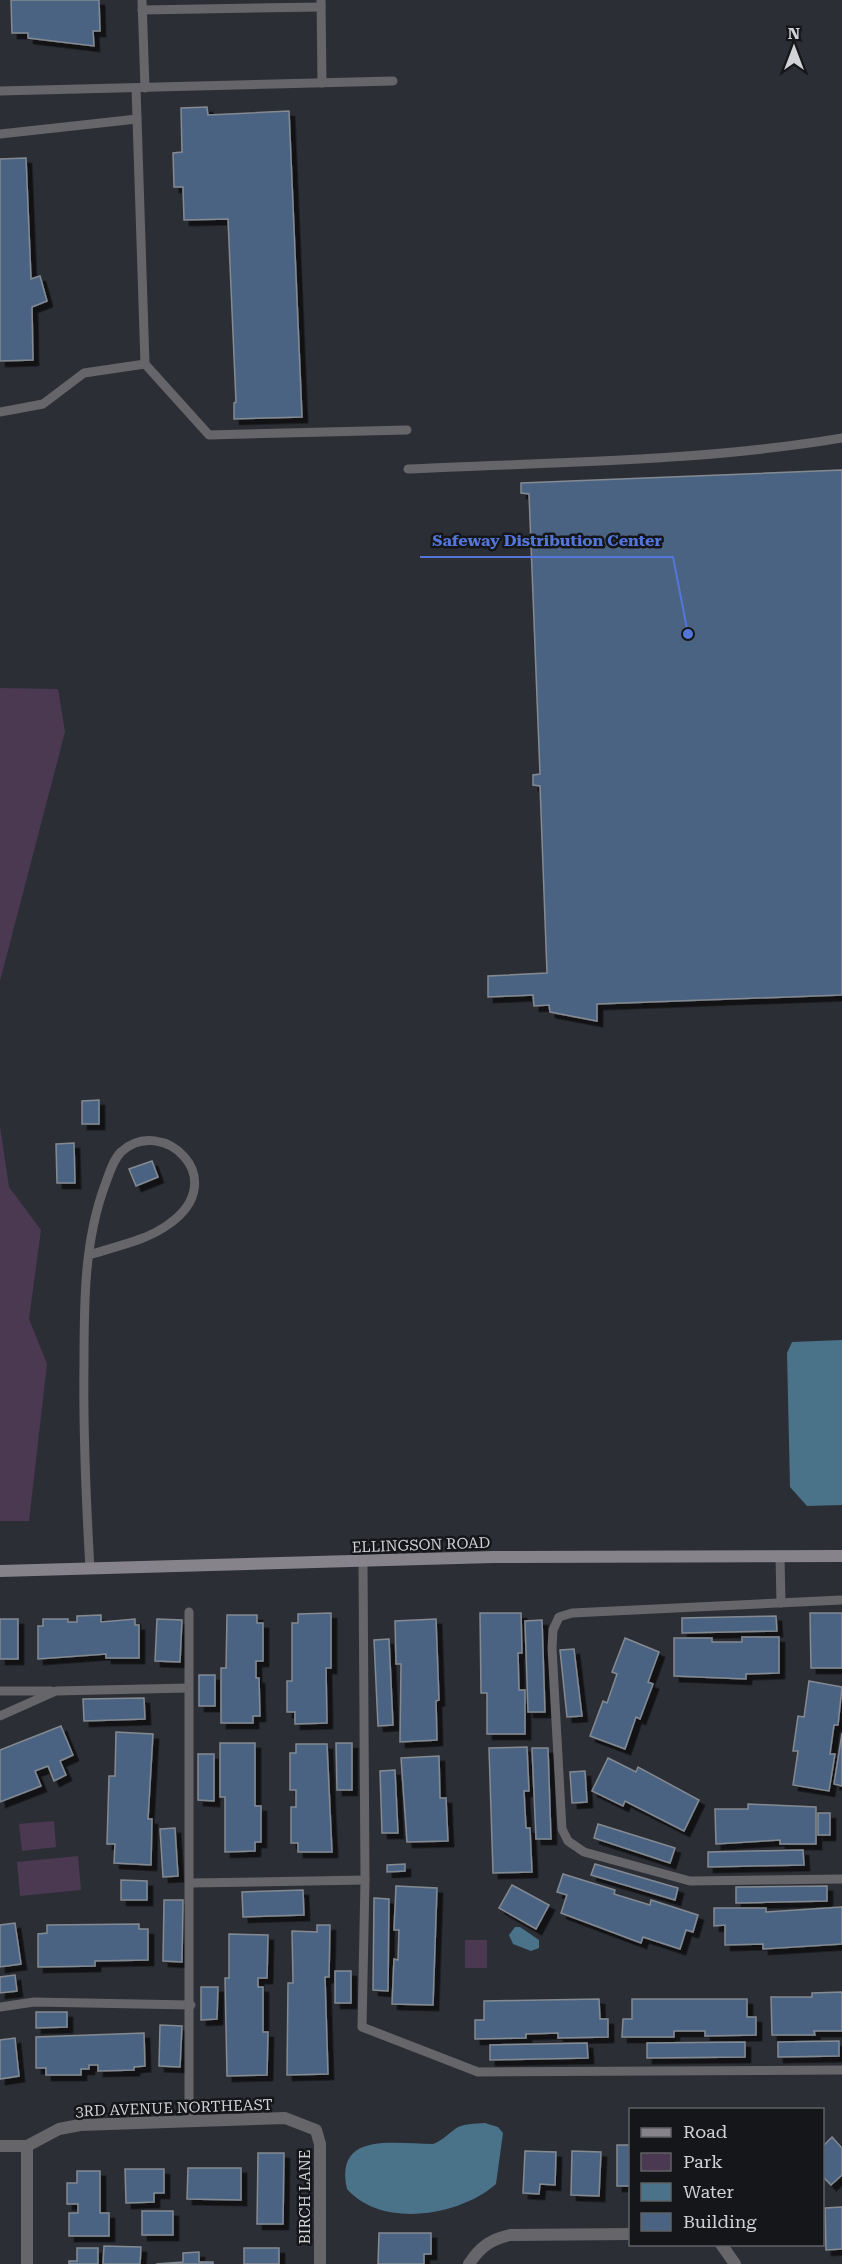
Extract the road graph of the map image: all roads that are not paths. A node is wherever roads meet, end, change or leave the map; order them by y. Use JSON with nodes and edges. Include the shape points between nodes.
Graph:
{"nodes":[{"id":1,"x":321,"y":4,"type":"edge"},
{"id":2,"x":142,"y":5,"type":"edge"},
{"id":3,"x":393,"y":81,"type":"dead end"},
{"id":4,"x":322,"y":83,"type":"junction"},
{"id":5,"x":140,"y":88,"type":"junction"},
{"id":6,"x":0,"y":91,"type":"edge"},
{"id":7,"x":137,"y":119,"type":"junction"},
{"id":8,"x":0,"y":134,"type":"edge"},
{"id":9,"x":145,"y":363,"type":"junction"},
{"id":10,"x":0,"y":412,"type":"edge"},
{"id":11,"x":407,"y":430,"type":"dead end"},
{"id":12,"x":842,"y":438,"type":"edge"},
{"id":13,"x":408,"y":469,"type":"dead end"},
{"id":14,"x":89,"y":1255,"type":"junction"},
{"id":15,"x":842,"y":1556,"type":"edge"},
{"id":16,"x":780,"y":1557,"type":"junction"},
{"id":17,"x":363,"y":1561,"type":"junction"},
{"id":18,"x":90,"y":1569,"type":"junction"},
{"id":19,"x":0,"y":1571,"type":"edge"},
{"id":20,"x":842,"y":1600,"type":"edge"},
{"id":21,"x":781,"y":1603,"type":"junction"},
{"id":22,"x":189,"y":1612,"type":"dead end"},
{"id":23,"x":188,"y":1688,"type":"junction"},
{"id":24,"x":0,"y":1691,"type":"edge"},
{"id":25,"x":56,"y":1691,"type":"junction"},
{"id":26,"x":0,"y":1716,"type":"edge"},
{"id":27,"x":842,"y":1879,"type":"edge"},
{"id":28,"x":365,"y":1880,"type":"junction"},
{"id":29,"x":191,"y":1883,"type":"junction"},
{"id":30,"x":191,"y":2005,"type":"junction"},
{"id":31,"x":0,"y":2007,"type":"edge"},
{"id":32,"x":842,"y":2070,"type":"edge"},
{"id":33,"x":189,"y":2121,"type":"junction"},
{"id":34,"x":316,"y":2130,"type":"joint"},
{"id":35,"x":0,"y":2146,"type":"edge"},
{"id":36,"x":27,"y":2146,"type":"junction"},
{"id":37,"x":629,"y":2234,"type":"edge"},
{"id":38,"x":722,"y":2246,"type":"edge"},
{"id":39,"x":472,"y":2259,"type":"edge"},
{"id":40,"x":27,"y":2264,"type":"edge"},
{"id":41,"x":320,"y":2264,"type":"edge"},
{"id":42,"x":735,"y":2264,"type":"edge"}],
"edges":[{"from":1,"to":2,"type":"lane"},
{"from":1,"to":4,"type":"lane"},
{"from":2,"to":5,"type":"lane"},
{"from":3,"to":4,"type":"lane"},
{"from":4,"to":5,"type":"lane"},
{"from":5,"to":6,"type":"lane"},
{"from":5,"to":7,"type":"lane"},
{"from":7,"to":8,"type":"lane"},
{"from":7,"to":9,"type":"lane"},
{"from":9,"to":10,"type":"lane","via":[[84,373],[43,404]]},
{"from":9,"to":11,"type":"lane","via":[[209,435]]},
{"from":12,"to":13,"type":"lane","via":[[646,458]]},
{"from":14,"to":14,"type":"lane","via":[[95,1212],[121,1152],[135,1144],[153,1141],[168,1144],[184,1155],[194,1170],[195,1188],[187,1207],[149,1236]]},
{"from":14,"to":18,"type":"lane","via":[[83,1450]]},
{"from":15,"to":16,"type":"main road","name":"ELLINGSON ROAD"},
{"from":16,"to":17,"type":"main road","name":"ELLINGSON ROAD"},
{"from":16,"to":21,"type":"lane"},
{"from":17,"to":18,"type":"main road","name":"ELLINGSON ROAD"},
{"from":17,"to":28,"type":"lane"},
{"from":18,"to":19,"type":"main road","name":"ELLINGSON ROAD"},
{"from":20,"to":21,"type":"lane"},
{"from":21,"to":27,"type":"lane","via":[[572,1613],[559,1617],[552,1648],[562,1830],[568,1841],[584,1852],[690,1881]]},
{"from":22,"to":23,"type":"lane"},
{"from":23,"to":25,"type":"lane"},
{"from":23,"to":29,"type":"lane"},
{"from":24,"to":25,"type":"lane"},
{"from":25,"to":26,"type":"lane"},
{"from":28,"to":29,"type":"lane"},
{"from":28,"to":32,"type":"lane","via":[[362,2027],[478,2072]]},
{"from":29,"to":30,"type":"lane"},
{"from":30,"to":31,"type":"lane","via":[[34,2002]]},
{"from":30,"to":33,"type":"lane"},
{"from":33,"to":34,"type":"street","name":"3RD AVENUE NORTHEAST","via":[[285,2118]]},
{"from":33,"to":36,"type":"street","name":"3RD AVENUE NORTHEAST","via":[[80,2125],[59,2129]]},
{"from":34,"to":41,"type":"street","name":"BIRCH LANE","via":[[320,2144]]},
{"from":35,"to":36,"type":"street","name":"3RD AVENUE NORTHEAST"},
{"from":36,"to":40,"type":"street"},
{"from":37,"to":39,"type":"street","via":[[510,2235],[496,2238]]},
{"from":38,"to":42,"type":"street"}]}
